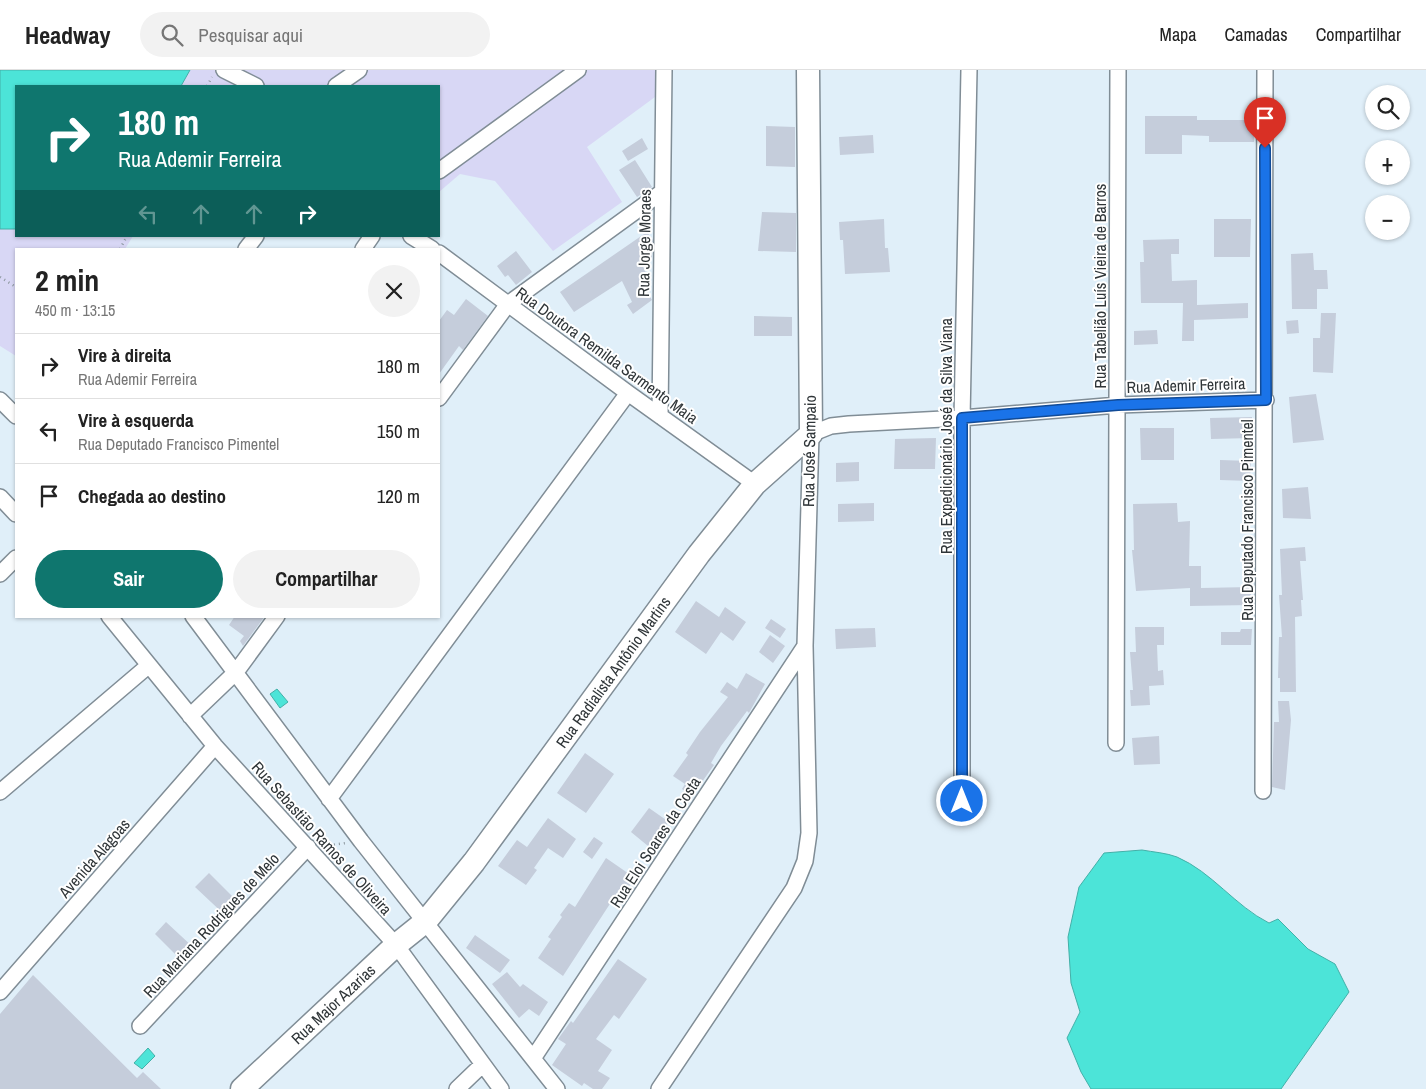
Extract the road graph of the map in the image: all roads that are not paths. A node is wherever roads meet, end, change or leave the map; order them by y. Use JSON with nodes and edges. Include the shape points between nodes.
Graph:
{"nodes":[{"id":1,"x":224,"y":70,"type":"edge"},
{"id":2,"x":359,"y":70,"type":"edge"},
{"id":3,"x":578,"y":70,"type":"edge"},
{"id":4,"x":664,"y":70,"type":"edge"},
{"id":5,"x":808,"y":70,"type":"edge"},
{"id":6,"x":969,"y":70,"type":"edge"},
{"id":7,"x":1118,"y":70,"type":"edge"},
{"id":8,"x":1265,"y":70,"type":"edge"},
{"id":9,"x":254,"y":85,"type":"edge"},
{"id":10,"x":337,"y":85,"type":"edge"},
{"id":11,"x":440,"y":170,"type":"edge"},
{"id":12,"x":662,"y":192,"type":"junction"},
{"id":13,"x":255,"y":237,"type":"edge"},
{"id":14,"x":371,"y":237,"type":"edge"},
{"id":15,"x":413,"y":237,"type":"edge"},
{"id":16,"x":247,"y":248,"type":"edge"},
{"id":17,"x":364,"y":248,"type":"edge"},
{"id":18,"x":430,"y":248,"type":"edge"},
{"id":19,"x":440,"y":254,"type":"edge"},
{"id":20,"x":508,"y":304,"type":"junction"},
{"id":21,"x":628,"y":393,"type":"junction"},
{"id":22,"x":440,"y":397,"type":"edge"},
{"id":23,"x":0,"y":400,"type":"edge"},
{"id":24,"x":1266,"y":400,"type":"junction"},
{"id":25,"x":1118,"y":405,"type":"junction"},
{"id":26,"x":15,"y":415,"type":"edge"},
{"id":27,"x":660,"y":416,"type":"junction"},
{"id":28,"x":962,"y":418,"type":"junction"},
{"id":29,"x":810,"y":434,"type":"junction"},
{"id":30,"x":755,"y":484,"type":"junction"},
{"id":31,"x":0,"y":497,"type":"edge"},
{"id":32,"x":15,"y":513,"type":"edge"},
{"id":33,"x":15,"y":559,"type":"edge"},
{"id":34,"x":0,"y":574,"type":"edge"},
{"id":35,"x":111,"y":618,"type":"edge"},
{"id":36,"x":195,"y":618,"type":"edge"},
{"id":37,"x":276,"y":618,"type":"edge"},
{"id":38,"x":805,"y":646,"type":"junction"},
{"id":39,"x":148,"y":666,"type":"junction"},
{"id":40,"x":236,"y":672,"type":"junction"},
{"id":41,"x":190,"y":716,"type":"junction"},
{"id":42,"x":1116,"y":743,"type":"dead end"},
{"id":43,"x":215,"y":746,"type":"junction"},
{"id":44,"x":1263,"y":791,"type":"dead end"},
{"id":45,"x":0,"y":792,"type":"edge"},
{"id":46,"x":329,"y":799,"type":"junction"},
{"id":47,"x":962,"y":801,"type":"dead end"},
{"id":48,"x":308,"y":847,"type":"junction"},
{"id":49,"x":426,"y":921,"type":"junction"},
{"id":50,"x":396,"y":945,"type":"junction"},
{"id":51,"x":0,"y":992,"type":"edge"},
{"id":52,"x":140,"y":1026,"type":"dead end"},
{"id":53,"x":534,"y":1058,"type":"junction"},
{"id":54,"x":482,"y":1065,"type":"junction"},
{"id":55,"x":242,"y":1089,"type":"edge"},
{"id":56,"x":457,"y":1089,"type":"edge"},
{"id":57,"x":501,"y":1089,"type":"edge"},
{"id":58,"x":557,"y":1089,"type":"edge"},
{"id":59,"x":659,"y":1089,"type":"edge"}],
"edges":[{"from":1,"to":9,"type":"street"},
{"from":2,"to":10,"type":"street"},
{"from":3,"to":11,"type":"street"},
{"from":4,"to":12,"type":"street","name":"Rua Jorge Moraes"},
{"from":5,"to":29,"type":"street","name":"Rua José Sampaio"},
{"from":6,"to":28,"type":"street","name":"Rua Expedicionário José da Silva Viana"},
{"from":7,"to":25,"type":"street","name":"Rua Tabelião Luís Vieira de Barros"},
{"from":8,"to":24,"type":"street","name":"Rua Deputado Francisco Pimentel"},
{"from":12,"to":20,"type":"street"},
{"from":12,"to":27,"type":"street","name":"Rua Jorge Moraes"},
{"from":13,"to":16,"type":"street"},
{"from":14,"to":17,"type":"street"},
{"from":15,"to":18,"type":"street"},
{"from":19,"to":20,"type":"street","name":"Rua Doutora Remilda Sarmento Maia"},
{"from":20,"to":21,"type":"street","name":"Rua Doutora Remilda Sarmento Maia"},
{"from":20,"to":22,"type":"street"},
{"from":21,"to":27,"type":"street","name":"Rua Doutora Remilda Sarmento Maia"},
{"from":21,"to":46,"type":"street"},
{"from":23,"to":26,"type":"street"},
{"from":24,"to":25,"type":"street","name":"Rua Ademir Ferreira"},
{"from":24,"to":44,"type":"street","name":"Rua Deputado Francisco Pimentel"},
{"from":25,"to":28,"type":"street","name":"Rua Ademir Ferreira"},
{"from":25,"to":42,"type":"street","name":"Rua Tabelião Luís Vieira de Barros"},
{"from":27,"to":30,"type":"street","name":"Rua Doutora Remilda Sarmento Maia"},
{"from":28,"to":29,"type":"street","name":"Rua Ademir Ferreira","via":[[848,424]]},
{"from":28,"to":47,"type":"street","name":"Rua Expedicionário José da Silva Viana"},
{"from":29,"to":30,"type":"street","name":"Rua Radialista Antônio Martins"},
{"from":29,"to":38,"type":"street","name":"Rua José Sampaio"},
{"from":30,"to":49,"type":"street","name":"Rua Radialista Antônio Martins","via":[[693,562],[474,862]]},
{"from":31,"to":32,"type":"street"},
{"from":33,"to":34,"type":"street"},
{"from":35,"to":39,"type":"street","name":"Rua Sebastião Ramos de Oliveira"},
{"from":36,"to":40,"type":"street","name":"Rua Sebastião Ramos de Oliveira"},
{"from":37,"to":40,"type":"street"},
{"from":38,"to":53,"type":"street","name":"Rua Eloi Soares da Costa"},
{"from":38,"to":59,"type":"street","name":"Rua José Sampaio","via":[[809,832],[805,861],[794,888]]},
{"from":39,"to":41,"type":"street","name":"Rua Sebastião Ramos de Oliveira"},
{"from":39,"to":45,"type":"street"},
{"from":40,"to":41,"type":"street"},
{"from":40,"to":46,"type":"street","name":"Rua Sebastião Ramos de Oliveira"},
{"from":41,"to":43,"type":"street","name":"Rua Sebastião Ramos de Oliveira"},
{"from":43,"to":48,"type":"street","name":"Rua Sebastião Ramos de Oliveira"},
{"from":43,"to":51,"type":"street","name":"Avenida Alagoas"},
{"from":46,"to":49,"type":"street","name":"Rua Sebastião Ramos de Oliveira"},
{"from":48,"to":50,"type":"street","name":"Rua Sebastião Ramos de Oliveira"},
{"from":48,"to":52,"type":"street","name":"Rua Mariana Rodrigues de Melo"},
{"from":49,"to":50,"type":"street","name":"Rua Major Azarias"},
{"from":49,"to":53,"type":"street","name":"Rua Sebastião Ramos de Oliveira"},
{"from":50,"to":54,"type":"street","name":"Rua Sebastião Ramos de Oliveira"},
{"from":50,"to":55,"type":"street","name":"Rua Major Azarias"},
{"from":53,"to":58,"type":"street","name":"Rua Sebastião Ramos de Oliveira"},
{"from":54,"to":56,"type":"street"},
{"from":54,"to":57,"type":"street","name":"Rua Sebastião Ramos de Oliveira"}]}
